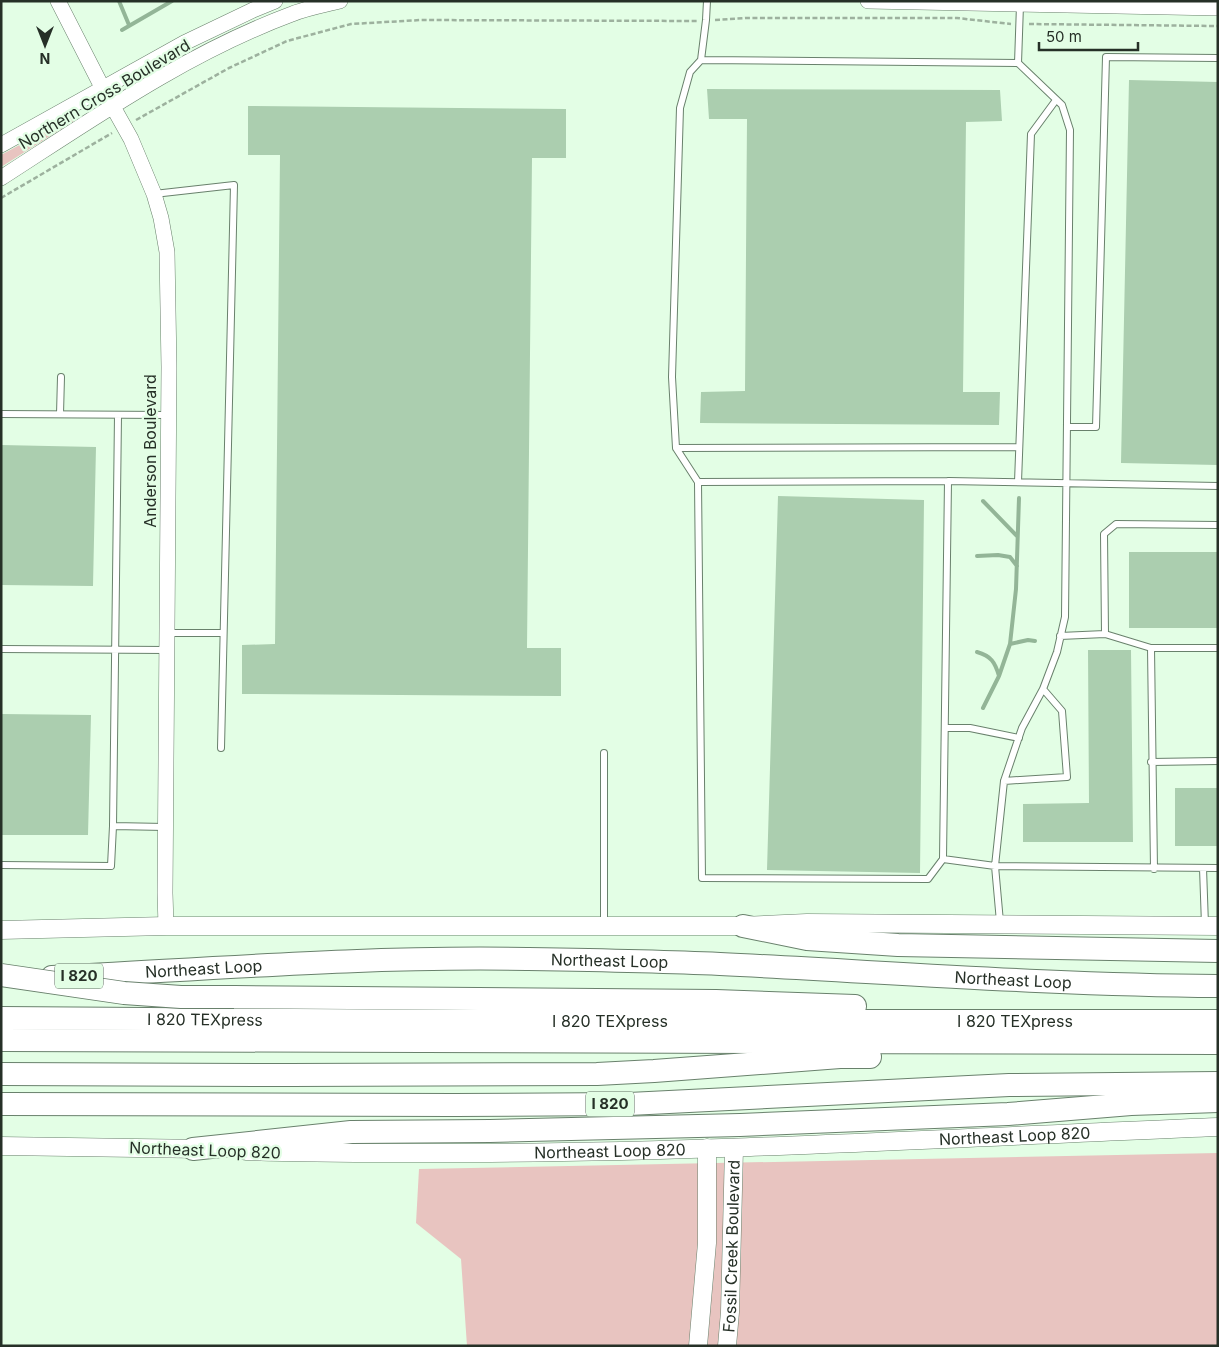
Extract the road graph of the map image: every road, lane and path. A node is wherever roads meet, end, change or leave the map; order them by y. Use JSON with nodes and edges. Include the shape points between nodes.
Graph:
{"nodes":[{"id":1,"x":58,"y":1,"type":"edge"},
{"id":2,"x":275,"y":1,"type":"edge"},
{"id":3,"x":340,"y":1,"type":"edge"},
{"id":4,"x":707,"y":1,"type":"edge"},
{"id":5,"x":868,"y":1,"type":"edge"},
{"id":6,"x":1020,"y":3,"type":"edge"},
{"id":7,"x":1218,"y":8,"type":"edge"},
{"id":8,"x":706,"y":20,"type":"junction"},
{"id":9,"x":1019,"y":24,"type":"junction"},
{"id":10,"x":1218,"y":26,"type":"edge"},
{"id":11,"x":1218,"y":58,"type":"edge"},
{"id":12,"x":701,"y":60,"type":"junction"},
{"id":13,"x":1018,"y":63,"type":"junction"},
{"id":14,"x":103,"y":89,"type":"junction"},
{"id":15,"x":1056,"y":100,"type":"junction"},
{"id":16,"x":112,"y":106,"type":"junction"},
{"id":17,"x":146,"y":114,"type":"dead end"},
{"id":18,"x":107,"y":136,"type":"dead end"},
{"id":19,"x":1,"y":144,"type":"edge"},
{"id":20,"x":1,"y":178,"type":"edge"},
{"id":21,"x":154,"y":194,"type":"junction"},
{"id":22,"x":1,"y":198,"type":"edge"},
{"id":23,"x":61,"y":377,"type":"dead end"},
{"id":24,"x":1,"y":414,"type":"edge"},
{"id":25,"x":60,"y":414,"type":"junction"},
{"id":26,"x":118,"y":415,"type":"junction"},
{"id":27,"x":168,"y":415,"type":"junction"},
{"id":28,"x":1067,"y":427,"type":"junction"},
{"id":29,"x":1019,"y":447,"type":"junction"},
{"id":30,"x":676,"y":448,"type":"junction"},
{"id":31,"x":948,"y":481,"type":"junction"},
{"id":32,"x":698,"y":482,"type":"junction"},
{"id":33,"x":1018,"y":482,"type":"junction"},
{"id":34,"x":1066,"y":482,"type":"junction"},
{"id":35,"x":1218,"y":486,"type":"edge"},
{"id":36,"x":1218,"y":525,"type":"edge"},
{"id":37,"x":166,"y":633,"type":"junction"},
{"id":38,"x":222,"y":633,"type":"junction"},
{"id":39,"x":1104,"y":634,"type":"junction"},
{"id":40,"x":1060,"y":636,"type":"junction"},
{"id":41,"x":1151,"y":648,"type":"junction"},
{"id":42,"x":1218,"y":648,"type":"edge"},
{"id":43,"x":1,"y":649,"type":"edge"},
{"id":44,"x":115,"y":649,"type":"junction"},
{"id":45,"x":166,"y":650,"type":"junction"},
{"id":46,"x":1043,"y":689,"type":"junction"},
{"id":47,"x":944,"y":728,"type":"junction"},
{"id":48,"x":1018,"y":738,"type":"junction"},
{"id":49,"x":221,"y":748,"type":"dead end"},
{"id":50,"x":604,"y":752,"type":"dead end"},
{"id":51,"x":1218,"y":761,"type":"edge"},
{"id":52,"x":1151,"y":762,"type":"junction"},
{"id":53,"x":1004,"y":781,"type":"junction"},
{"id":54,"x":113,"y":826,"type":"junction"},
{"id":55,"x":165,"y":827,"type":"junction"},
{"id":56,"x":943,"y":858,"type":"junction"},
{"id":57,"x":1,"y":865,"type":"edge"},
{"id":58,"x":994,"y":866,"type":"junction"},
{"id":59,"x":1203,"y":868,"type":"junction"},
{"id":60,"x":1218,"y":868,"type":"edge"},
{"id":61,"x":1154,"y":869,"type":"junction"},
{"id":62,"x":1000,"y":924,"type":"junction"},
{"id":63,"x":166,"y":926,"type":"junction"},
{"id":64,"x":604,"y":926,"type":"junction"},
{"id":65,"x":743,"y":926,"type":"junction"},
{"id":66,"x":1211,"y":926,"type":"edge"},
{"id":67,"x":3,"y":930,"type":"edge"},
{"id":68,"x":1218,"y":951,"type":"edge"},
{"id":69,"x":1,"y":975,"type":"edge"},
{"id":70,"x":1,"y":980,"type":"edge"},
{"id":71,"x":1218,"y":986,"type":"edge"},
{"id":72,"x":1,"y":1018,"type":"edge"},
{"id":73,"x":906,"y":1021,"type":"junction"},
{"id":74,"x":1217,"y":1035,"type":"edge"},
{"id":75,"x":1,"y":1040,"type":"edge"},
{"id":76,"x":1,"y":1074,"type":"edge"},
{"id":77,"x":1218,"y":1083,"type":"edge"},
{"id":78,"x":1218,"y":1101,"type":"edge"},
{"id":79,"x":1,"y":1104,"type":"edge"},
{"id":80,"x":1218,"y":1127,"type":"edge"},
{"id":81,"x":1,"y":1146,"type":"edge"},
{"id":82,"x":707,"y":1148,"type":"junction"},
{"id":83,"x":734,"y":1148,"type":"junction"},
{"id":84,"x":193,"y":1149,"type":"junction"},
{"id":85,"x":704,"y":1274,"type":"junction"},
{"id":86,"x":731,"y":1274,"type":"junction"},
{"id":87,"x":698,"y":1346,"type":"edge"},
{"id":88,"x":727,"y":1346,"type":"edge"}],
"edges":[{"from":1,"to":14,"type":"street","name":"Anderson Boulevard"},
{"from":2,"to":14,"type":"street","name":"Northern Cross Boulevard","via":[[184,43]]},
{"from":3,"to":16,"type":"street","name":"Northern Cross Boulevard","via":[[294,13],[250,31],[175,68]]},
{"from":4,"to":8,"type":"lane"},
{"from":5,"to":6,"type":"street"},
{"from":6,"to":7,"type":"street"},
{"from":6,"to":9,"type":"lane"},
{"from":8,"to":9,"type":"path","via":[[958,18]]},
{"from":8,"to":12,"type":"lane"},
{"from":8,"to":17,"type":"path","via":[[421,20],[350,24],[287,41]]},
{"from":9,"to":10,"type":"path"},
{"from":9,"to":13,"type":"lane"},
{"from":11,"to":28,"type":"lane","via":[[1106,57],[1096,427]]},
{"from":12,"to":13,"type":"lane"},
{"from":12,"to":30,"type":"lane","via":[[690,72],[680,108],[672,376]]},
{"from":13,"to":15,"type":"lane"},
{"from":14,"to":16,"type":"street","name":"Anderson Boulevard"},
{"from":14,"to":19,"type":"street","name":"Northern Cross Boulevard"},
{"from":15,"to":28,"type":"lane","via":[[1062,106],[1070,130]]},
{"from":15,"to":29,"type":"lane","via":[[1031,134]]},
{"from":16,"to":20,"type":"street","name":"Northern Cross Boulevard"},
{"from":16,"to":21,"type":"street","name":"Anderson Boulevard","via":[[131,139]]},
{"from":18,"to":22,"type":"path"},
{"from":21,"to":27,"type":"street","name":"Anderson Boulevard","via":[[164,235],[168,271]]},
{"from":21,"to":38,"type":"lane","via":[[234,185]]},
{"from":23,"to":25,"type":"lane"},
{"from":24,"to":25,"type":"lane"},
{"from":25,"to":26,"type":"lane"},
{"from":26,"to":27,"type":"lane"},
{"from":26,"to":44,"type":"lane"},
{"from":27,"to":37,"type":"street","name":"Anderson Boulevard"},
{"from":28,"to":34,"type":"lane"},
{"from":29,"to":30,"type":"lane"},
{"from":29,"to":33,"type":"lane"},
{"from":30,"to":32,"type":"lane"},
{"from":31,"to":32,"type":"lane"},
{"from":31,"to":33,"type":"lane"},
{"from":31,"to":47,"type":"lane"},
{"from":32,"to":56,"type":"lane","via":[[702,878],[928,879]]},
{"from":33,"to":34,"type":"lane"},
{"from":34,"to":35,"type":"lane"},
{"from":34,"to":40,"type":"lane","via":[[1065,617]]},
{"from":36,"to":39,"type":"lane","via":[[1116,524],[1104,534]]},
{"from":37,"to":38,"type":"lane"},
{"from":37,"to":45,"type":"street","name":"Anderson Boulevard"},
{"from":38,"to":49,"type":"lane"},
{"from":39,"to":40,"type":"lane"},
{"from":39,"to":41,"type":"lane"},
{"from":40,"to":46,"type":"lane","via":[[1058,652]]},
{"from":41,"to":42,"type":"lane"},
{"from":41,"to":52,"type":"lane"},
{"from":43,"to":44,"type":"lane"},
{"from":44,"to":45,"type":"lane"},
{"from":44,"to":54,"type":"lane"},
{"from":45,"to":55,"type":"street","name":"Anderson Boulevard"},
{"from":46,"to":48,"type":"lane"},
{"from":46,"to":53,"type":"lane","via":[[1062,711],[1068,777]]},
{"from":47,"to":48,"type":"lane","via":[[970,728]]},
{"from":47,"to":56,"type":"lane"},
{"from":48,"to":53,"type":"lane"},
{"from":50,"to":64,"type":"lane"},
{"from":51,"to":52,"type":"lane"},
{"from":52,"to":61,"type":"lane"},
{"from":53,"to":58,"type":"lane"},
{"from":54,"to":55,"type":"lane"},
{"from":54,"to":57,"type":"lane","via":[[111,866]]},
{"from":55,"to":63,"type":"street","name":"Anderson Boulevard"},
{"from":56,"to":58,"type":"lane"},
{"from":58,"to":61,"type":"lane"},
{"from":58,"to":62,"type":"lane"},
{"from":59,"to":60,"type":"lane"},
{"from":59,"to":61,"type":"lane"},
{"from":59,"to":66,"type":"lane"},
{"from":62,"to":65,"type":"main road","via":[[807,923]]},
{"from":62,"to":66,"type":"main road"},
{"from":63,"to":64,"type":"main road"},
{"from":63,"to":67,"type":"main road"},
{"from":64,"to":65,"type":"main road"},
{"from":65,"to":68,"type":"highway","via":[[807,939],[898,945]]},
{"from":69,"to":73,"type":"highway","bridge":true,"via":[[124,993],[181,997],[716,1001],[872,1007]]},
{"from":70,"to":71,"type":"highway","name":"Northeast Loop","number":"I 820","via":[[352,961],[524,959],[719,964],[1034,982]]},
{"from":72,"to":73,"type":"highway","name":"I 820 TEXpress"},
{"from":73,"to":74,"type":"highway","name":"I 820 TEXpress"},
{"from":74,"to":75,"type":"highway","name":"I 820 TEXpress"},
{"from":74,"to":76,"type":"highway","via":[[1190,1054],[840,1057],[597,1074]]},
{"from":77,"to":79,"type":"highway","number":"I 820","via":[[1009,1085],[629,1104]]},
{"from":78,"to":84,"type":"highway","via":[[1131,1104],[998,1115],[740,1125],[351,1132]]},
{"from":80,"to":83,"type":"main road","name":"Northeast Loop 820"},
{"from":81,"to":84,"type":"main road","name":"Northeast Loop 820"},
{"from":82,"to":83,"type":"main road","name":"Northeast Loop 820"},
{"from":82,"to":84,"type":"main road","name":"Northeast Loop 820","via":[[424,1153]]},
{"from":82,"to":85,"type":"main road","name":"Fossil Creek Boulevard"},
{"from":83,"to":86,"type":"main road","name":"Fossil Creek Boulevard"},
{"from":85,"to":86,"type":"main road"},
{"from":85,"to":87,"type":"main road","name":"Fossil Creek Boulevard"},
{"from":86,"to":88,"type":"main road","name":"Fossil Creek Boulevard"}]}
